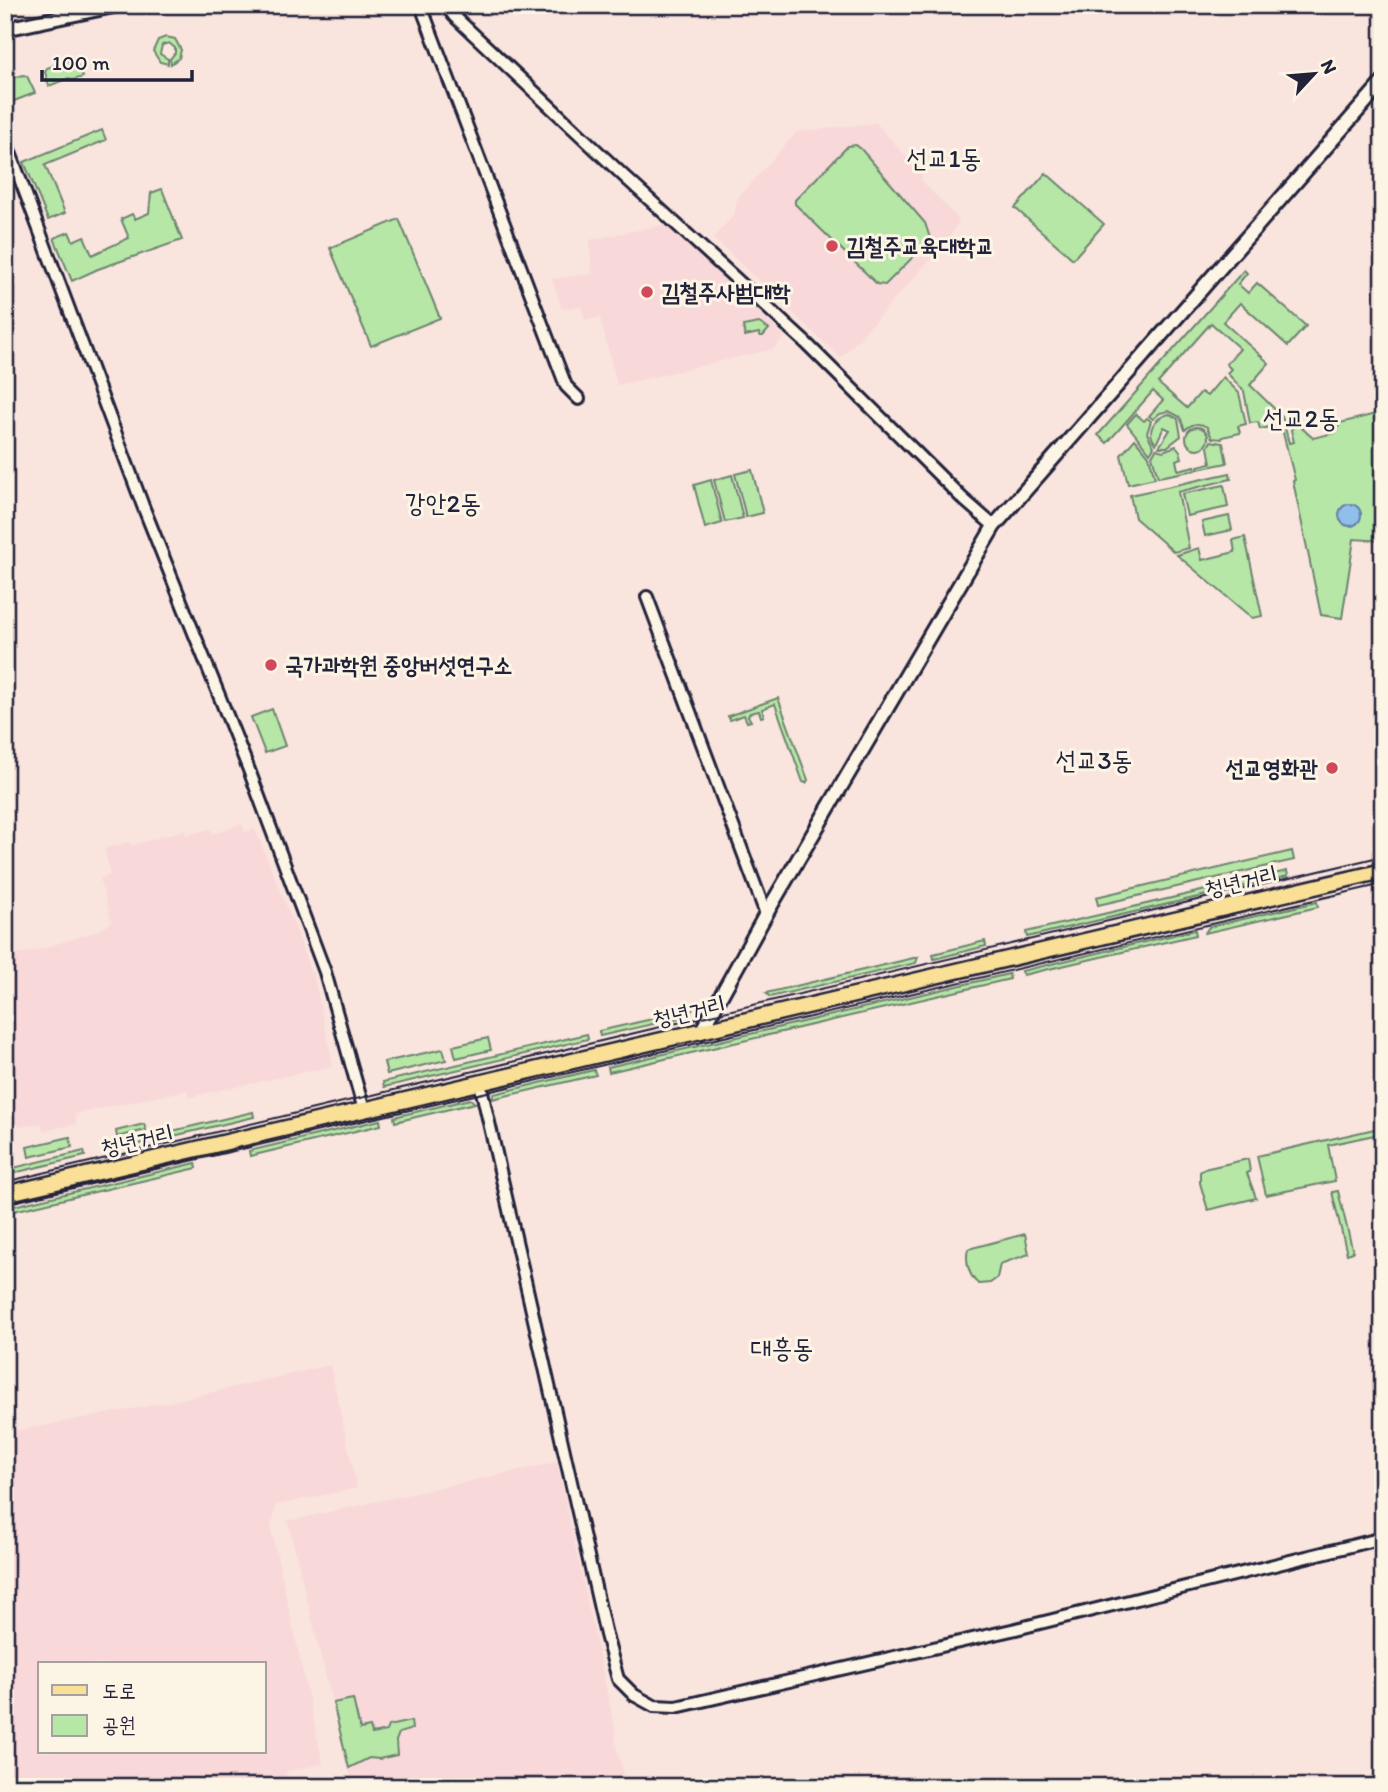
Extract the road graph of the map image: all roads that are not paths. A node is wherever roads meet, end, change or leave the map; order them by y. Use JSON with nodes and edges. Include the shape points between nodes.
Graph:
{"nodes":[{"id":1,"x":118,"y":5,"type":"edge"},
{"id":2,"x":424,"y":5,"type":"edge"},
{"id":3,"x":446,"y":5,"type":"edge"},
{"id":4,"x":5,"y":29,"type":"edge"},
{"id":5,"x":1383,"y":82,"type":"edge"},
{"id":6,"x":5,"y":139,"type":"edge"},
{"id":7,"x":579,"y":399,"type":"dead end"},
{"id":8,"x":994,"y":526,"type":"junction"},
{"id":9,"x":647,"y":597,"type":"dead end"},
{"id":10,"x":1383,"y":870,"type":"edge"},
{"id":11,"x":766,"y":914,"type":"junction"},
{"id":12,"x":701,"y":1032,"type":"junction"},
{"id":13,"x":480,"y":1083,"type":"junction"},
{"id":14,"x":364,"y":1110,"type":"junction"},
{"id":15,"x":5,"y":1195,"type":"edge"},
{"id":16,"x":1383,"y":1538,"type":"edge"}],
"edges":[{"from":1,"to":4,"type":"main road"},
{"from":2,"to":7,"type":"street","via":[[566,386]]},
{"from":3,"to":8,"type":"street"},
{"from":5,"to":8,"type":"main road"},
{"from":6,"to":14,"type":"street","via":[[325,972]]},
{"from":8,"to":11,"type":"main road"},
{"from":9,"to":11,"type":"street"},
{"from":10,"to":12,"type":"main road","name":"청년거리"},
{"from":11,"to":12,"type":"main road"},
{"from":12,"to":13,"type":"main road","name":"청년거리"},
{"from":13,"to":14,"type":"main road","name":"청년거리"},
{"from":13,"to":16,"type":"street","via":[[618,1679],[654,1706],[676,1707],[741,1693]]},
{"from":14,"to":15,"type":"main road","name":"청년거리"}]}
